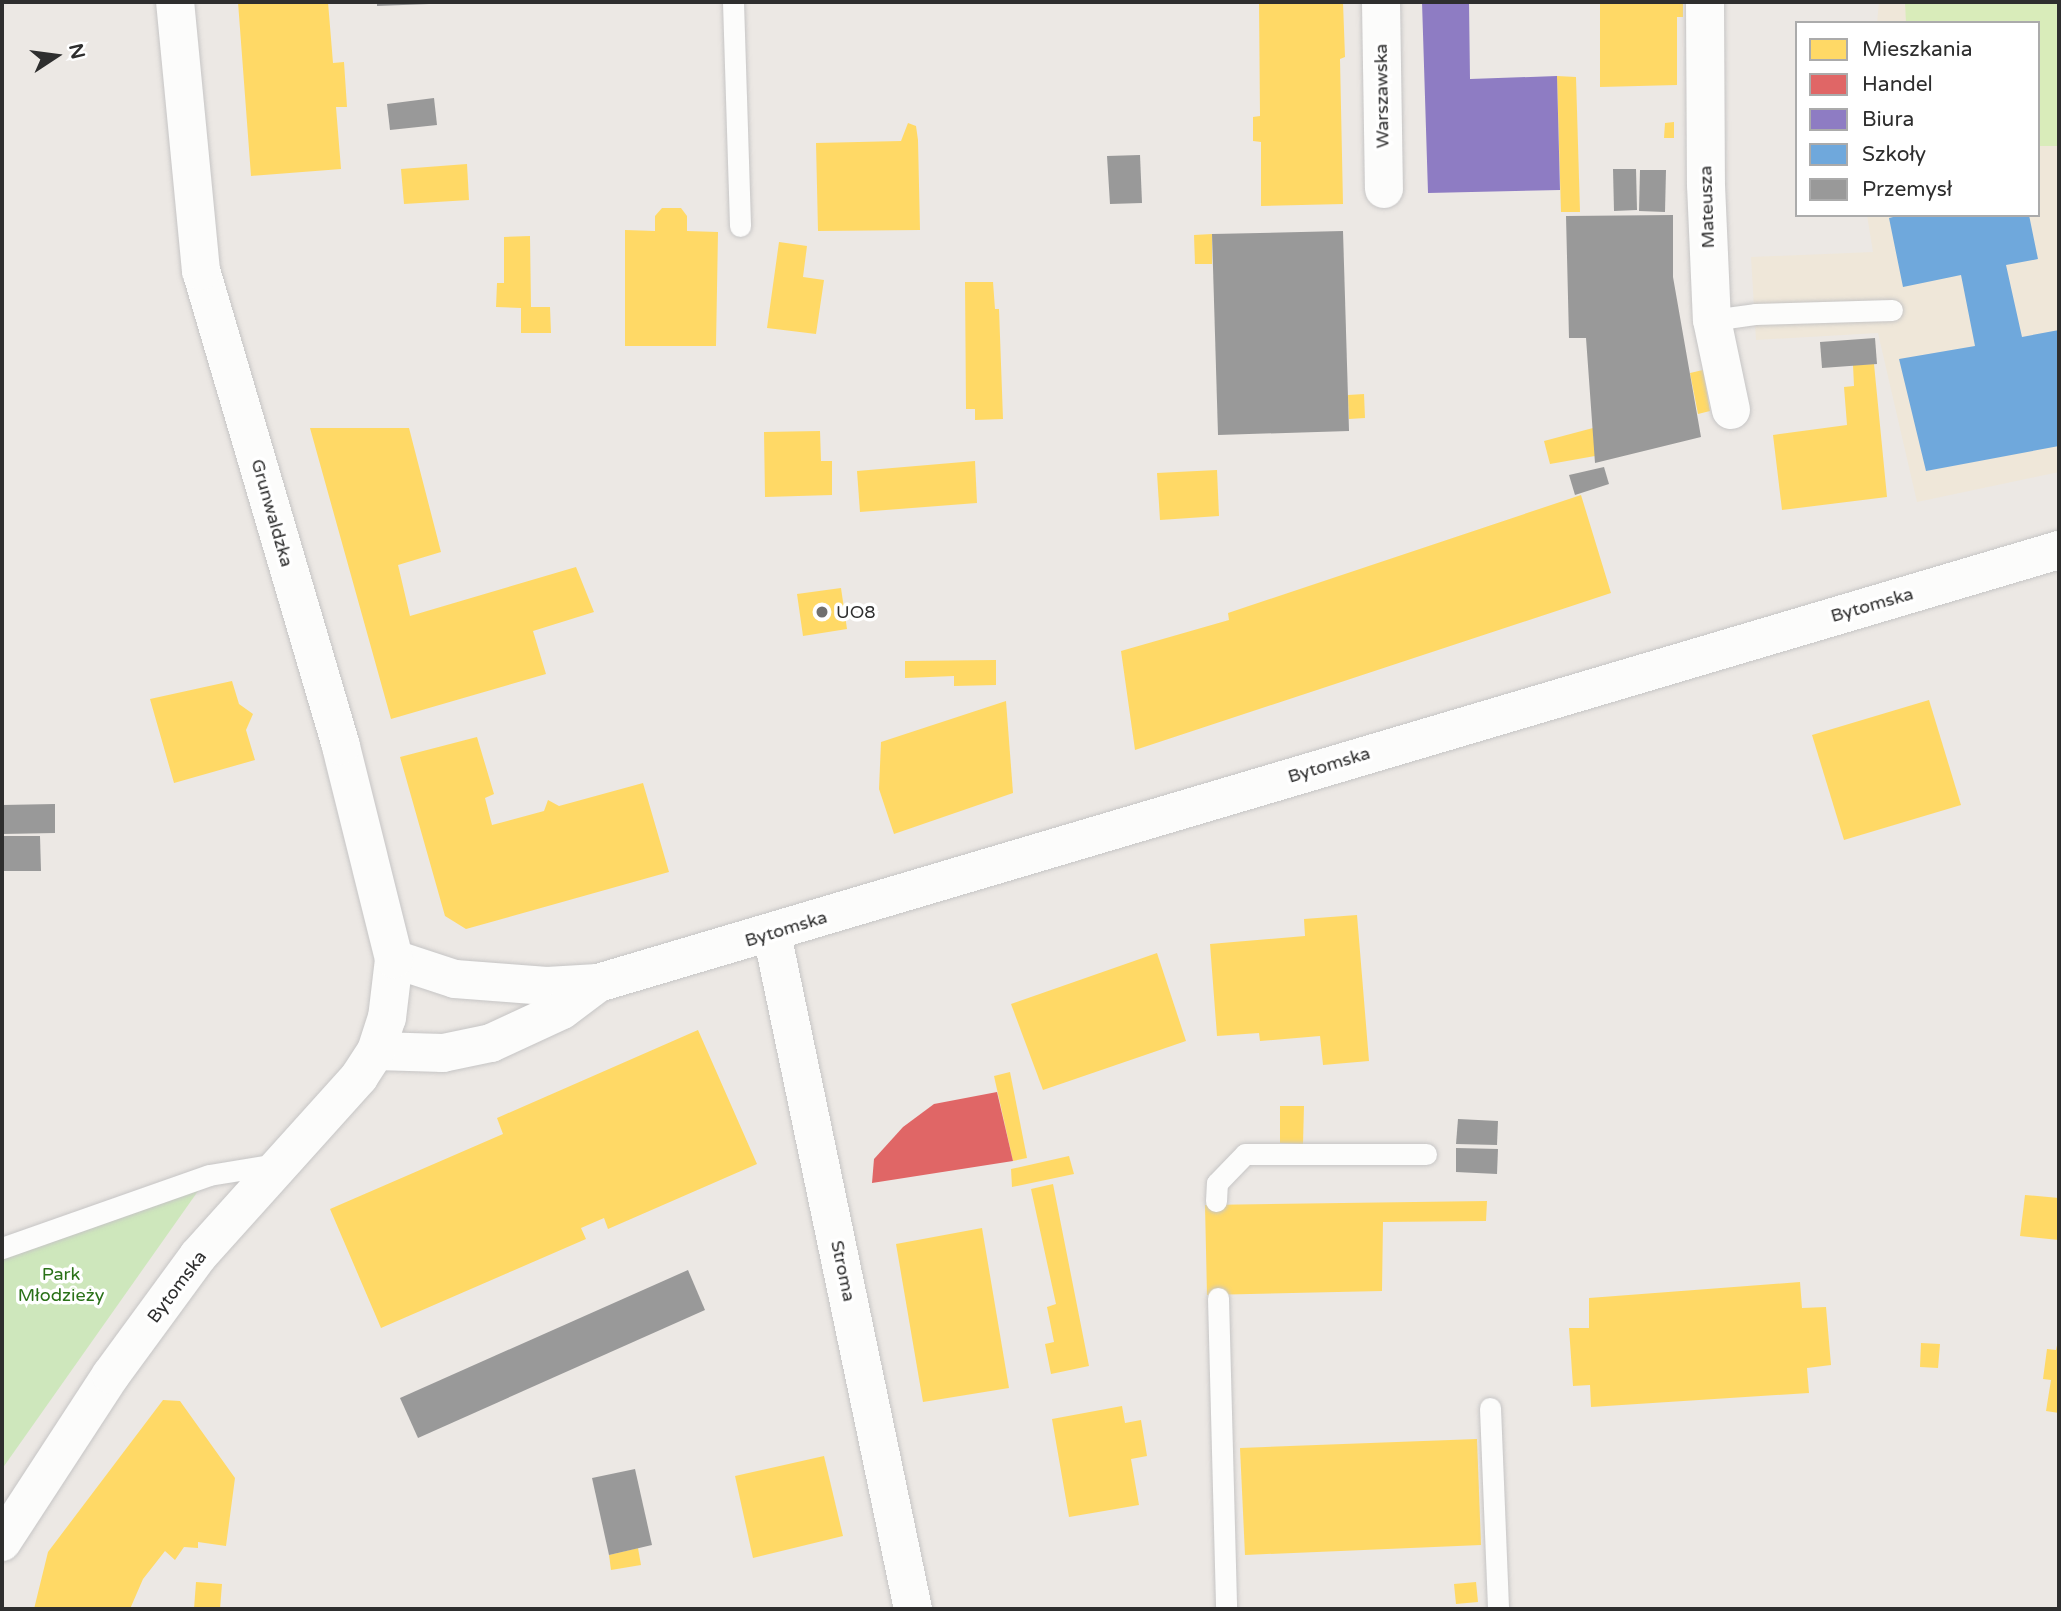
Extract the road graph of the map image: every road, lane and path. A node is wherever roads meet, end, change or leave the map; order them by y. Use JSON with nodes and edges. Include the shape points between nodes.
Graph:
{"nodes":[{"id":1,"x":176,"y":2,"type":"edge"},
{"id":2,"x":733,"y":2,"type":"edge"},
{"id":3,"x":1381,"y":2,"type":"edge"},
{"id":4,"x":1705,"y":2,"type":"edge"},
{"id":5,"x":1384,"y":190,"type":"dead end"},
{"id":6,"x":740,"y":226,"type":"dead end"},
{"id":7,"x":1892,"y":310,"type":"dead end"},
{"id":8,"x":1712,"y":320,"type":"junction"},
{"id":9,"x":1731,"y":410,"type":"dead end"},
{"id":10,"x":2059,"y":550,"type":"edge"},
{"id":11,"x":772,"y":934,"type":"junction"},
{"id":12,"x":394,"y":959,"type":"junction"},
{"id":13,"x":598,"y":983,"type":"junction"},
{"id":14,"x":382,"y":1035,"type":"junction"},
{"id":15,"x":1426,"y":1154,"type":"dead end"},
{"id":16,"x":277,"y":1164,"type":"junction"},
{"id":17,"x":1216,"y":1201,"type":"dead end"},
{"id":18,"x":2,"y":1248,"type":"edge"},
{"id":19,"x":1218,"y":1297,"type":"dead end"},
{"id":20,"x":1490,"y":1408,"type":"dead end"},
{"id":21,"x":2,"y":1542,"type":"edge"},
{"id":22,"x":913,"y":1609,"type":"edge"},
{"id":23,"x":1226,"y":1609,"type":"edge"},
{"id":24,"x":1499,"y":1609,"type":"edge"}],
"edges":[{"from":1,"to":12,"type":"street","name":"Grunwaldzka","via":[[201,271],[341,746]]},
{"from":2,"to":6,"type":"lane"},
{"from":3,"to":5,"type":"street","name":"Warszawska"},
{"from":4,"to":8,"type":"street","name":"Mateusza"},
{"from":7,"to":8,"type":"lane","via":[[1755,314]]},
{"from":8,"to":9,"type":"street","name":"Mateusza"},
{"from":10,"to":11,"type":"street","name":"Bytomska"},
{"from":11,"to":13,"type":"street","name":"Bytomska"},
{"from":11,"to":22,"type":"street","name":"Stroma"},
{"from":12,"to":13,"type":"street","name":"Bytomska","via":[[455,979],[547,986]]},
{"from":12,"to":14,"type":"street","name":"Grunwaldzka"},
{"from":13,"to":14,"type":"street","name":"Bytomska","via":[[562,1010],[491,1043],[443,1053]]},
{"from":14,"to":16,"type":"street","name":"Bytomska","via":[[359,1077]]},
{"from":15,"to":17,"type":"lane","via":[[1245,1154],[1217,1183]]},
{"from":16,"to":18,"type":"lane","via":[[209,1175]]},
{"from":16,"to":21,"type":"street","name":"Bytomska","via":[[198,1256],[127,1353]]},
{"from":19,"to":23,"type":"lane"},
{"from":20,"to":24,"type":"lane"}]}
